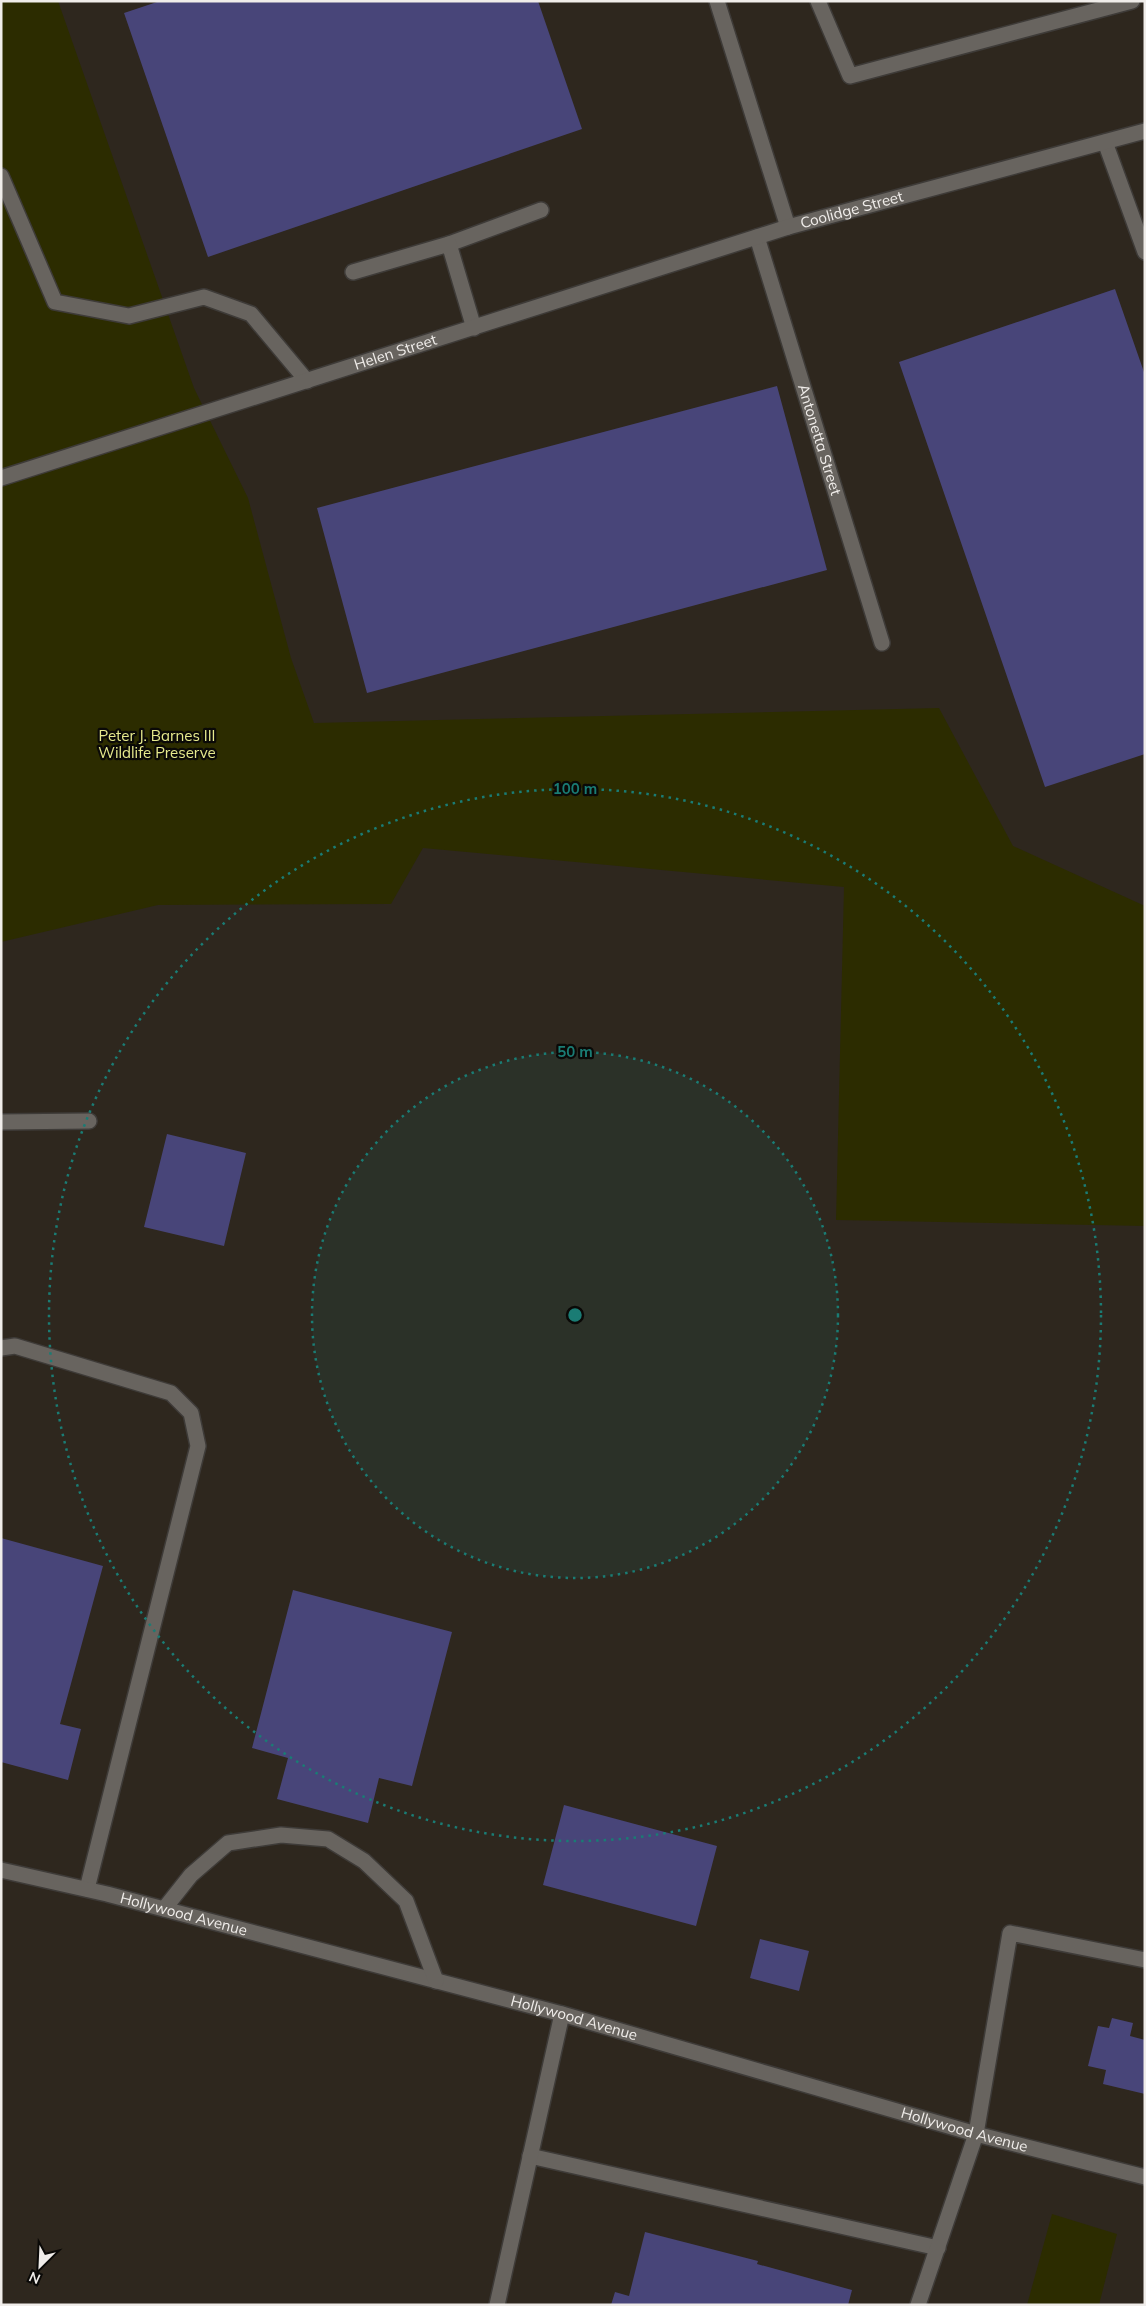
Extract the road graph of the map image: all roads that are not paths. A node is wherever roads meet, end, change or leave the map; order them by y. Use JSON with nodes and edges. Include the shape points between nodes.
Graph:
{"nodes":[{"id":1,"x":717,"y":1,"type":"edge"},
{"id":2,"x":818,"y":1,"type":"edge"},
{"id":3,"x":1132,"y":1,"type":"edge"},
{"id":4,"x":1145,"y":132,"type":"edge"},
{"id":5,"x":1105,"y":142,"type":"junction"},
{"id":6,"x":1,"y":176,"type":"edge"},
{"id":7,"x":541,"y":210,"type":"dead end"},
{"id":8,"x":788,"y":227,"type":"junction"},
{"id":9,"x":757,"y":238,"type":"junction"},
{"id":10,"x":449,"y":244,"type":"junction"},
{"id":11,"x":1145,"y":252,"type":"edge"},
{"id":12,"x":353,"y":272,"type":"dead end"},
{"id":13,"x":474,"y":328,"type":"junction"},
{"id":14,"x":307,"y":381,"type":"junction"},
{"id":15,"x":1,"y":478,"type":"edge"},
{"id":16,"x":882,"y":643,"type":"dead end"},
{"id":17,"x":1,"y":1122,"type":"edge"},
{"id":18,"x":89,"y":1122,"type":"dead end"},
{"id":19,"x":1,"y":1348,"type":"edge"},
{"id":20,"x":1,"y":1870,"type":"edge"},
{"id":21,"x":87,"y":1890,"type":"junction"},
{"id":22,"x":164,"y":1909,"type":"junction"},
{"id":23,"x":1145,"y":1960,"type":"edge"},
{"id":24,"x":436,"y":1981,"type":"junction"},
{"id":25,"x":562,"y":2014,"type":"junction"},
{"id":26,"x":976,"y":2134,"type":"junction"},
{"id":27,"x":530,"y":2156,"type":"junction"},
{"id":28,"x":1145,"y":2177,"type":"edge"},
{"id":29,"x":938,"y":2248,"type":"junction"},
{"id":30,"x":497,"y":2305,"type":"edge"},
{"id":31,"x":918,"y":2305,"type":"edge"}],
"edges":[{"from":1,"to":8,"type":"street","name":"Coolidge Street"},
{"from":2,"to":3,"type":"street","via":[[850,76]]},
{"from":4,"to":5,"type":"street","name":"Coolidge Street"},
{"from":5,"to":8,"type":"street","name":"Coolidge Street"},
{"from":5,"to":11,"type":"street"},
{"from":6,"to":14,"type":"street","via":[[55,302],[129,316],[204,297],[251,314]]},
{"from":7,"to":10,"type":"street"},
{"from":8,"to":9,"type":"street","name":"Helen Street"},
{"from":9,"to":13,"type":"street","name":"Helen Street"},
{"from":9,"to":16,"type":"street","name":"Antonetta Street"},
{"from":10,"to":12,"type":"street"},
{"from":10,"to":13,"type":"street"},
{"from":13,"to":14,"type":"street","name":"Helen Street"},
{"from":14,"to":15,"type":"street","name":"Helen Street"},
{"from":17,"to":18,"type":"street"},
{"from":19,"to":21,"type":"street","via":[[15,1346],[170,1393],[191,1413],[198,1446]]},
{"from":20,"to":21,"type":"street","name":"Hollywood Avenue"},
{"from":21,"to":22,"type":"street","name":"Hollywood Avenue"},
{"from":22,"to":24,"type":"street","name":"Hollywood Avenue"},
{"from":22,"to":24,"type":"street","via":[[191,1874],[228,1842],[281,1835],[328,1839],[364,1861],[406,1901]]},
{"from":23,"to":26,"type":"street","via":[[1010,1932]]},
{"from":24,"to":25,"type":"street","name":"Hollywood Avenue"},
{"from":25,"to":26,"type":"street","name":"Hollywood Avenue"},
{"from":25,"to":27,"type":"street"},
{"from":26,"to":28,"type":"street","name":"Hollywood Avenue"},
{"from":26,"to":29,"type":"street"},
{"from":27,"to":29,"type":"street"},
{"from":27,"to":30,"type":"street"},
{"from":29,"to":31,"type":"street"}]}
